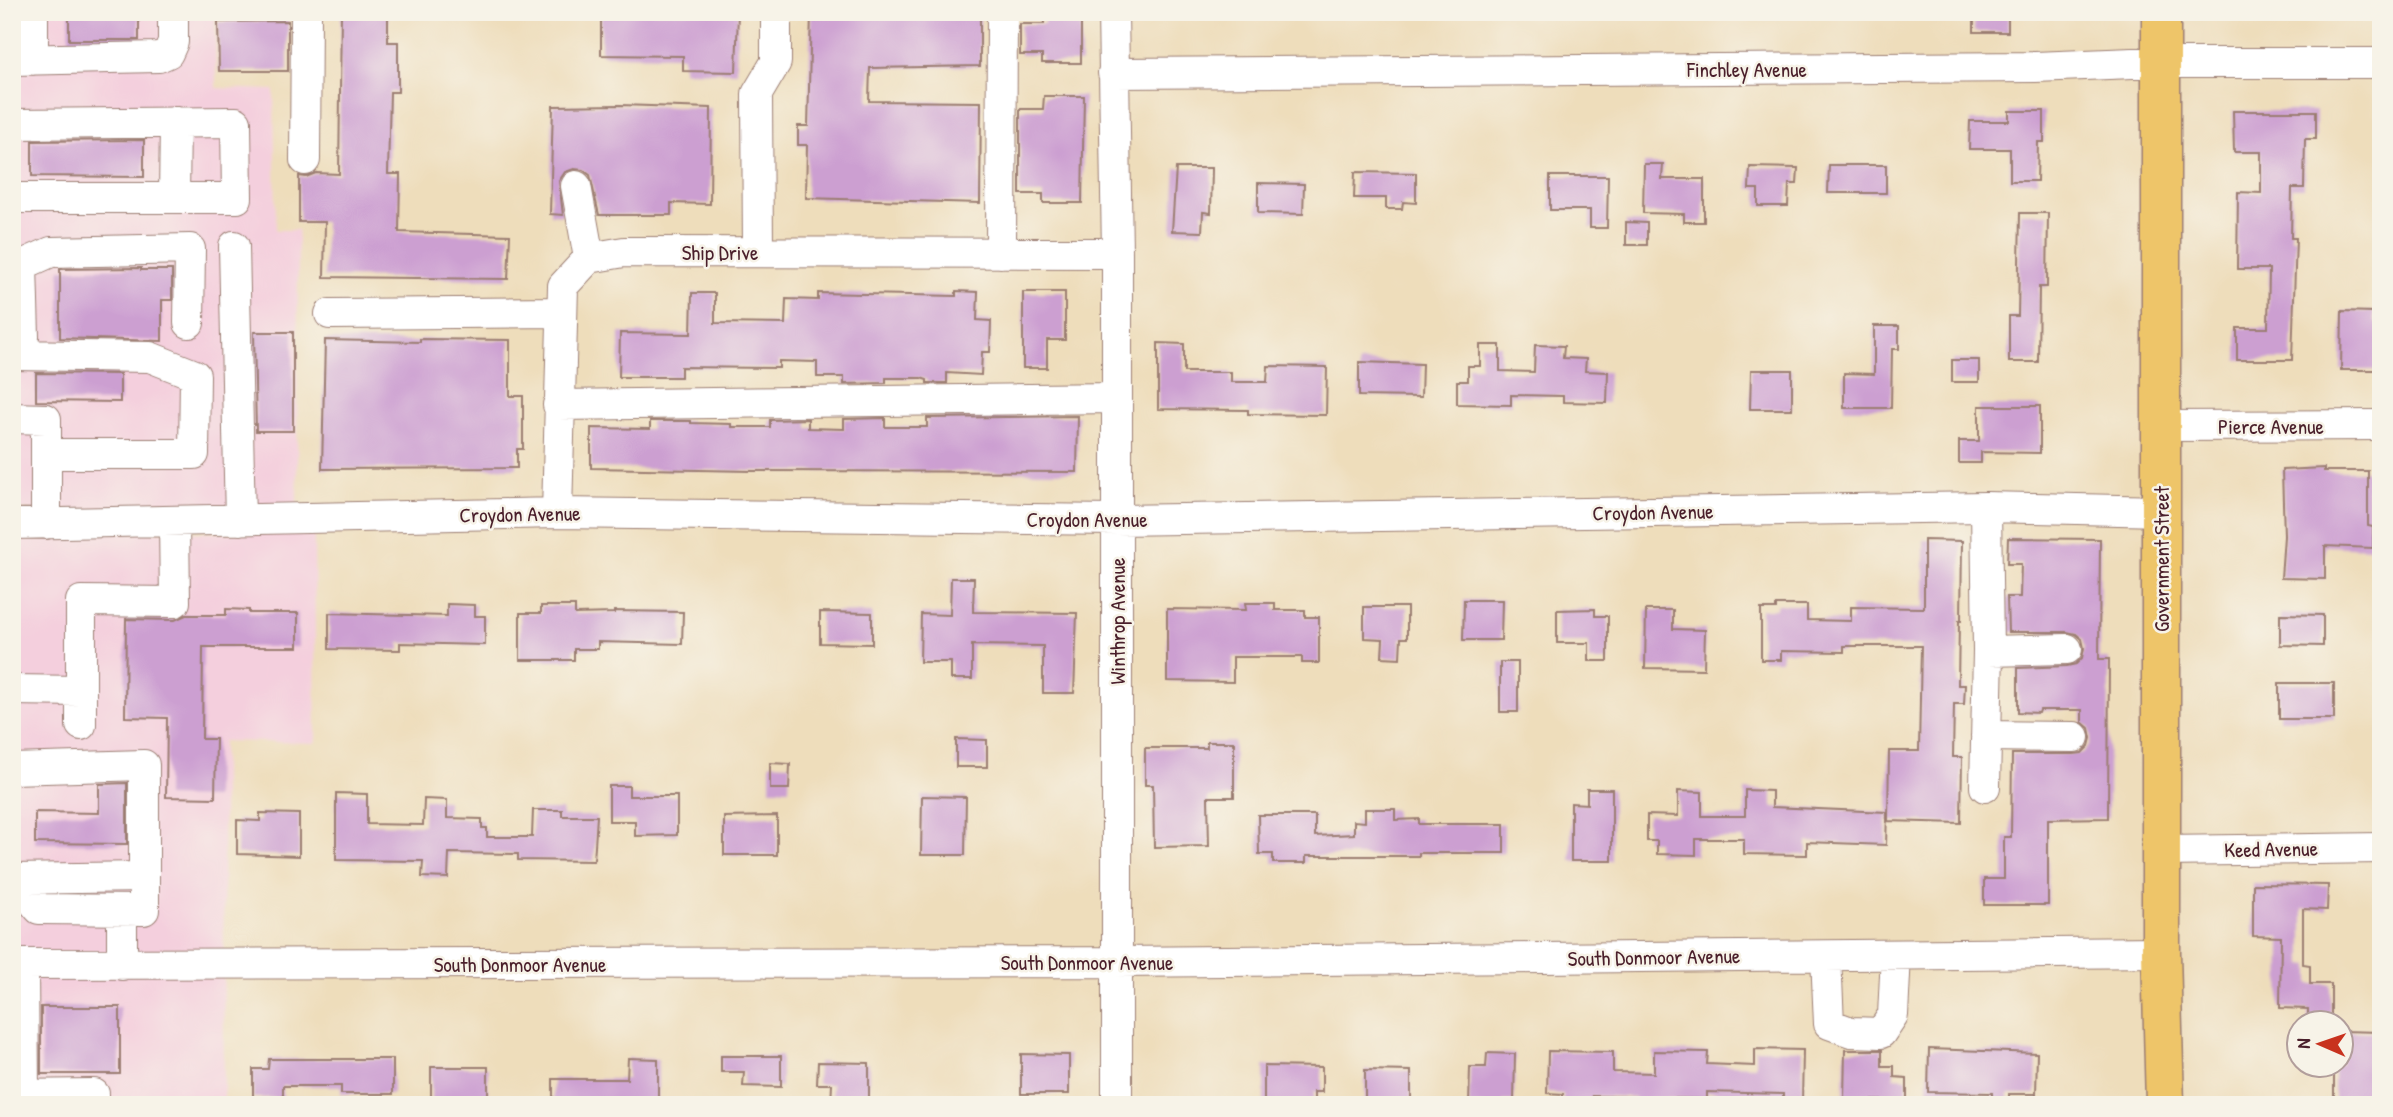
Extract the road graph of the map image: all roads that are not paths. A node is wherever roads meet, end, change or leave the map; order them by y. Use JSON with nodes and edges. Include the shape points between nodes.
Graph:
{"nodes":[{"id":1,"x":33,"y":12,"type":"edge"},
{"id":2,"x":173,"y":12,"type":"edge"},
{"id":3,"x":306,"y":12,"type":"edge"},
{"id":4,"x":776,"y":12,"type":"edge"},
{"id":5,"x":1002,"y":12,"type":"edge"},
{"id":6,"x":1113,"y":12,"type":"edge"},
{"id":7,"x":2161,"y":12,"type":"edge"},
{"id":8,"x":23,"y":60,"type":"edge"},
{"id":9,"x":2161,"y":63,"type":"junction"},
{"id":10,"x":2381,"y":63,"type":"edge"},
{"id":11,"x":1114,"y":73,"type":"junction"},
{"id":12,"x":175,"y":122,"type":"junction"},
{"id":13,"x":12,"y":124,"type":"edge"},
{"id":14,"x":305,"y":160,"type":"dead end"},
{"id":15,"x":576,"y":186,"type":"dead end"},
{"id":16,"x":12,"y":198,"type":"edge"},
{"id":17,"x":174,"y":198,"type":"junction"},
{"id":18,"x":234,"y":246,"type":"dead end"},
{"id":19,"x":758,"y":252,"type":"junction"},
{"id":20,"x":1001,"y":253,"type":"junction"},
{"id":21,"x":1117,"y":253,"type":"junction"},
{"id":22,"x":589,"y":258,"type":"junction"},
{"id":23,"x":17,"y":265,"type":"edge"},
{"id":24,"x":562,"y":312,"type":"junction"},
{"id":25,"x":330,"y":314,"type":"dead end"},
{"id":26,"x":189,"y":323,"type":"dead end"},
{"id":27,"x":18,"y":346,"type":"edge"},
{"id":28,"x":1117,"y":398,"type":"junction"},
{"id":29,"x":558,"y":405,"type":"junction"},
{"id":30,"x":12,"y":418,"type":"edge"},
{"id":31,"x":2381,"y":425,"type":"edge"},
{"id":32,"x":2161,"y":426,"type":"junction"},
{"id":33,"x":47,"y":454,"type":"junction"},
{"id":34,"x":1986,"y":507,"type":"junction"},
{"id":35,"x":2161,"y":511,"type":"junction"},
{"id":36,"x":557,"y":513,"type":"junction"},
{"id":37,"x":240,"y":520,"type":"junction"},
{"id":38,"x":1117,"y":520,"type":"junction"},
{"id":39,"x":174,"y":521,"type":"junction"},
{"id":40,"x":12,"y":524,"type":"edge"},
{"id":41,"x":46,"y":524,"type":"junction"},
{"id":42,"x":2067,"y":649,"type":"dead end"},
{"id":43,"x":1988,"y":651,"type":"junction"},
{"id":44,"x":12,"y":690,"type":"edge"},
{"id":45,"x":81,"y":691,"type":"junction"},
{"id":46,"x":81,"y":725,"type":"dead end"},
{"id":47,"x":1986,"y":736,"type":"junction"},
{"id":48,"x":2074,"y":737,"type":"dead end"},
{"id":49,"x":12,"y":769,"type":"edge"},
{"id":50,"x":1985,"y":787,"type":"dead end"},
{"id":51,"x":2381,"y":848,"type":"edge"},
{"id":52,"x":2162,"y":850,"type":"junction"},
{"id":53,"x":144,"y":877,"type":"junction"},
{"id":54,"x":13,"y":879,"type":"edge"},
{"id":55,"x":122,"y":910,"type":"junction"},
{"id":56,"x":2161,"y":952,"type":"junction"},
{"id":57,"x":1896,"y":955,"type":"junction"},
{"id":58,"x":1826,"y":956,"type":"junction"},
{"id":59,"x":1117,"y":962,"type":"junction"},
{"id":60,"x":18,"y":964,"type":"edge"},
{"id":61,"x":122,"y":965,"type":"junction"},
{"id":62,"x":18,"y":1095,"type":"edge"},
{"id":63,"x":94,"y":1105,"type":"edge"},
{"id":64,"x":1117,"y":1105,"type":"edge"},
{"id":65,"x":2165,"y":1105,"type":"edge"}],
"edges":[{"from":1,"to":8,"type":"street"},
{"from":2,"to":8,"type":"street","via":[[173,43],[168,53],[159,57]]},
{"from":3,"to":14,"type":"street"},
{"from":4,"to":19,"type":"street","via":[[776,62],[757,94]]},
{"from":5,"to":20,"type":"street"},
{"from":6,"to":11,"type":"street","name":"Winthrop Avenue"},
{"from":7,"to":9,"type":"main road","name":"Government Street"},
{"from":9,"to":10,"type":"street","name":"Finchley Avenue"},
{"from":9,"to":11,"type":"street","name":"Finchley Avenue"},
{"from":9,"to":32,"type":"main road","name":"Government Street"},
{"from":11,"to":21,"type":"street","name":"Winthrop Avenue"},
{"from":12,"to":13,"type":"street"},
{"from":12,"to":17,"type":"street"},
{"from":12,"to":17,"type":"street","via":[[236,122],[237,198]]},
{"from":15,"to":22,"type":"street"},
{"from":16,"to":17,"type":"street"},
{"from":18,"to":37,"type":"street"},
{"from":19,"to":20,"type":"street","name":"Ship Drive"},
{"from":19,"to":22,"type":"street","name":"Ship Drive","via":[[624,252]]},
{"from":20,"to":21,"type":"street","name":"Ship Drive"},
{"from":21,"to":28,"type":"street","name":"Winthrop Avenue"},
{"from":22,"to":24,"type":"street","via":[[563,286]]},
{"from":23,"to":26,"type":"street","via":[[51,252],[190,248]]},
{"from":23,"to":27,"type":"street"},
{"from":24,"to":25,"type":"street"},
{"from":24,"to":29,"type":"street"},
{"from":27,"to":33,"type":"street","via":[[150,358],[195,374],[194,454]]},
{"from":28,"to":29,"type":"street"},
{"from":28,"to":38,"type":"street","name":"Winthrop Avenue"},
{"from":29,"to":36,"type":"street"},
{"from":30,"to":33,"type":"street","via":[[46,419]]},
{"from":31,"to":32,"type":"street","name":"Pierce Avenue"},
{"from":32,"to":35,"type":"main road","name":"Government Street"},
{"from":33,"to":41,"type":"street"},
{"from":34,"to":35,"type":"street","name":"Croydon Avenue"},
{"from":34,"to":38,"type":"street","name":"Croydon Avenue"},
{"from":34,"to":43,"type":"street"},
{"from":35,"to":52,"type":"main road","name":"Government Street"},
{"from":36,"to":37,"type":"street","name":"Croydon Avenue"},
{"from":36,"to":38,"type":"street","name":"Croydon Avenue"},
{"from":37,"to":39,"type":"street","name":"Croydon Avenue"},
{"from":38,"to":59,"type":"street","name":"Winthrop Avenue"},
{"from":39,"to":41,"type":"street","name":"Croydon Avenue"},
{"from":39,"to":45,"type":"street","via":[[175,601],[81,601]]},
{"from":40,"to":41,"type":"street","name":"Croydon Avenue"},
{"from":42,"to":43,"type":"street"},
{"from":43,"to":47,"type":"street"},
{"from":44,"to":45,"type":"street"},
{"from":45,"to":46,"type":"street"},
{"from":47,"to":48,"type":"street"},
{"from":47,"to":50,"type":"street"},
{"from":49,"to":53,"type":"street","via":[[145,765]]},
{"from":51,"to":52,"type":"street","name":"Keed Avenue"},
{"from":52,"to":56,"type":"main road","name":"Government Street"},
{"from":53,"to":54,"type":"street"},
{"from":53,"to":55,"type":"street","via":[[144,910]]},
{"from":54,"to":55,"type":"street","via":[[39,909]]},
{"from":55,"to":61,"type":"street"},
{"from":56,"to":57,"type":"street","name":"South Donmoor Avenue"},
{"from":56,"to":65,"type":"main road","name":"Government Street"},
{"from":57,"to":58,"type":"street","name":"South Donmoor Avenue"},
{"from":57,"to":58,"type":"street","via":[[1893,1015],[1881,1032],[1852,1032],[1829,1024]]},
{"from":58,"to":59,"type":"street","name":"South Donmoor Avenue"},
{"from":59,"to":61,"type":"street","name":"South Donmoor Avenue"},
{"from":59,"to":64,"type":"street","name":"Winthrop Avenue"},
{"from":60,"to":61,"type":"street","name":"South Donmoor Avenue"},
{"from":60,"to":62,"type":"street"},
{"from":62,"to":63,"type":"street","via":[[94,1094]]}]}
